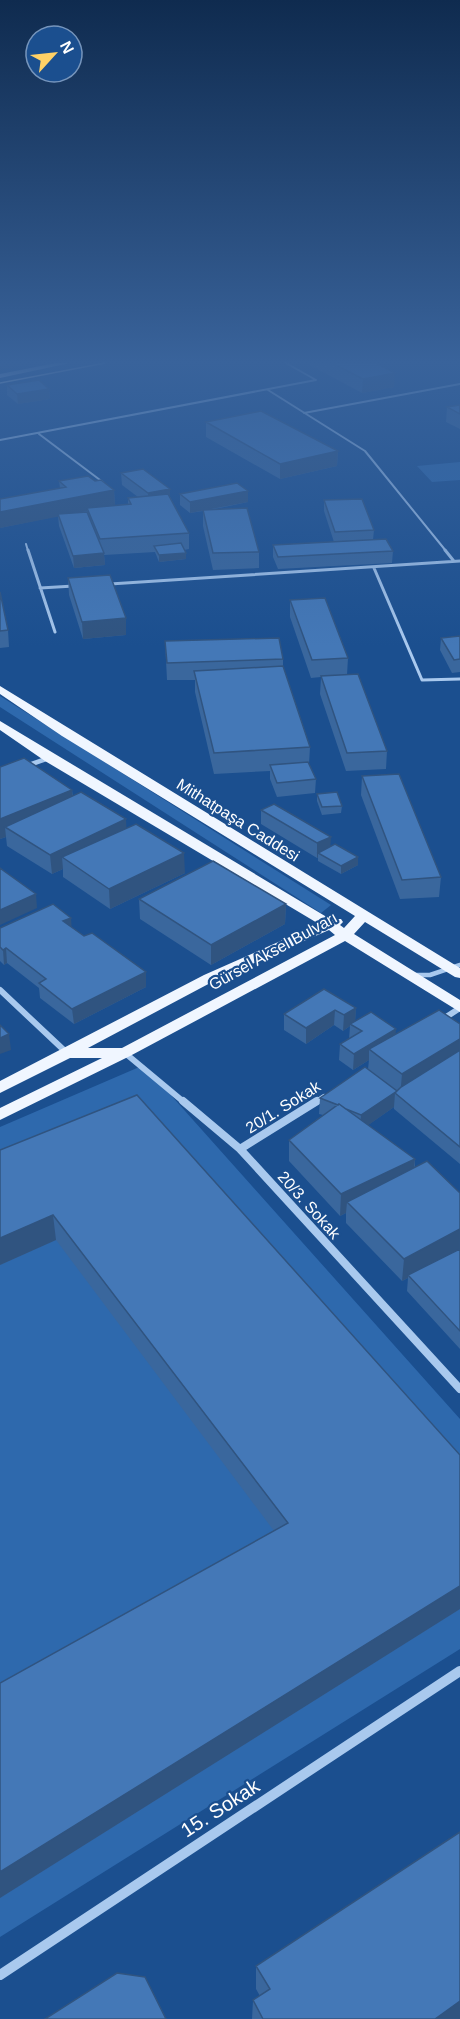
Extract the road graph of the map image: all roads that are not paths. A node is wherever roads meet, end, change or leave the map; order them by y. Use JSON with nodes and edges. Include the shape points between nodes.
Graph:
{"nodes":[{"id":1,"x":70,"y":457,"type":"edge"},
{"id":2,"x":370,"y":457,"type":"edge"},
{"id":3,"x":112,"y":489,"type":"edge"},
{"id":4,"x":26,"y":544,"type":"dead end"},
{"id":5,"x":454,"y":561,"type":"junction"},
{"id":6,"x":460,"y":561,"type":"edge"},
{"id":7,"x":374,"y":568,"type":"junction"},
{"id":8,"x":99,"y":584,"type":"edge"},
{"id":9,"x":76,"y":586,"type":"edge"},
{"id":10,"x":40,"y":588,"type":"junction"},
{"id":11,"x":55,"y":632,"type":"dead end"},
{"id":12,"x":460,"y":679,"type":"edge"},
{"id":13,"x":0,"y":689,"type":"edge"},
{"id":14,"x":0,"y":725,"type":"edge"},
{"id":15,"x":49,"y":758,"type":"junction"},
{"id":16,"x":19,"y":768,"type":"edge"},
{"id":17,"x":362,"y":916,"type":"junction"},
{"id":18,"x":328,"y":924,"type":"junction"},
{"id":19,"x":345,"y":934,"type":"junction"},
{"id":20,"x":457,"y":970,"type":"edge"},
{"id":21,"x":409,"y":974,"type":"junction"},
{"id":22,"x":0,"y":990,"type":"edge"},
{"id":23,"x":460,"y":1007,"type":"edge"},
{"id":24,"x":440,"y":1021,"type":"edge"},
{"id":25,"x":67,"y":1053,"type":"junction"},
{"id":26,"x":125,"y":1053,"type":"junction"},
{"id":27,"x":0,"y":1088,"type":"edge"},
{"id":28,"x":331,"y":1093,"type":"edge"},
{"id":29,"x":0,"y":1115,"type":"edge"},
{"id":30,"x":240,"y":1149,"type":"junction"},
{"id":31,"x":460,"y":1389,"type":"edge"},
{"id":32,"x":460,"y":1671,"type":"edge"},
{"id":33,"x":0,"y":1975,"type":"edge"}],
"edges":[{"from":1,"to":3,"type":"lane"},
{"from":2,"to":5,"type":"lane"},
{"from":4,"to":10,"type":"lane"},
{"from":5,"to":6,"type":"lane"},
{"from":5,"to":7,"type":"lane"},
{"from":7,"to":8,"type":"lane"},
{"from":7,"to":12,"type":"lane","via":[[422,680]]},
{"from":9,"to":10,"type":"lane"},
{"from":10,"to":11,"type":"lane"},
{"from":13,"to":17,"type":"main road","name":"Mithatpaşa Caddesi"},
{"from":14,"to":15,"type":"main road"},
{"from":15,"to":16,"type":"street"},
{"from":15,"to":18,"type":"main road"},
{"from":17,"to":18,"type":"main road","name":"Gürsel Aksel Bulvarı"},
{"from":17,"to":19,"type":"main road","name":"Gürsel Aksel Bulvarı"},
{"from":17,"to":20,"type":"main road","name":"Mithatpaşa Caddesi"},
{"from":18,"to":19,"type":"main road"},
{"from":18,"to":25,"type":"main road","name":"Gürsel Aksel Bulvarı","via":[[208,978]]},
{"from":19,"to":21,"type":"main road"},
{"from":19,"to":26,"type":"main road","name":"Gürsel Aksel Bulvarı"},
{"from":20,"to":21,"type":"lane"},
{"from":21,"to":23,"type":"main road"},
{"from":22,"to":25,"type":"street"},
{"from":23,"to":24,"type":"street"},
{"from":25,"to":26,"type":"main road"},
{"from":25,"to":27,"type":"main road","name":"Gürsel Aksel Bulvarı"},
{"from":26,"to":29,"type":"main road","name":"Gürsel Aksel Bulvarı"},
{"from":26,"to":30,"type":"street","name":"20/3. Sokak"},
{"from":28,"to":30,"type":"street","name":"20/1. Sokak"},
{"from":30,"to":31,"type":"street","name":"20/3. Sokak"},
{"from":32,"to":33,"type":"street","name":"15. Sokak"}]}
